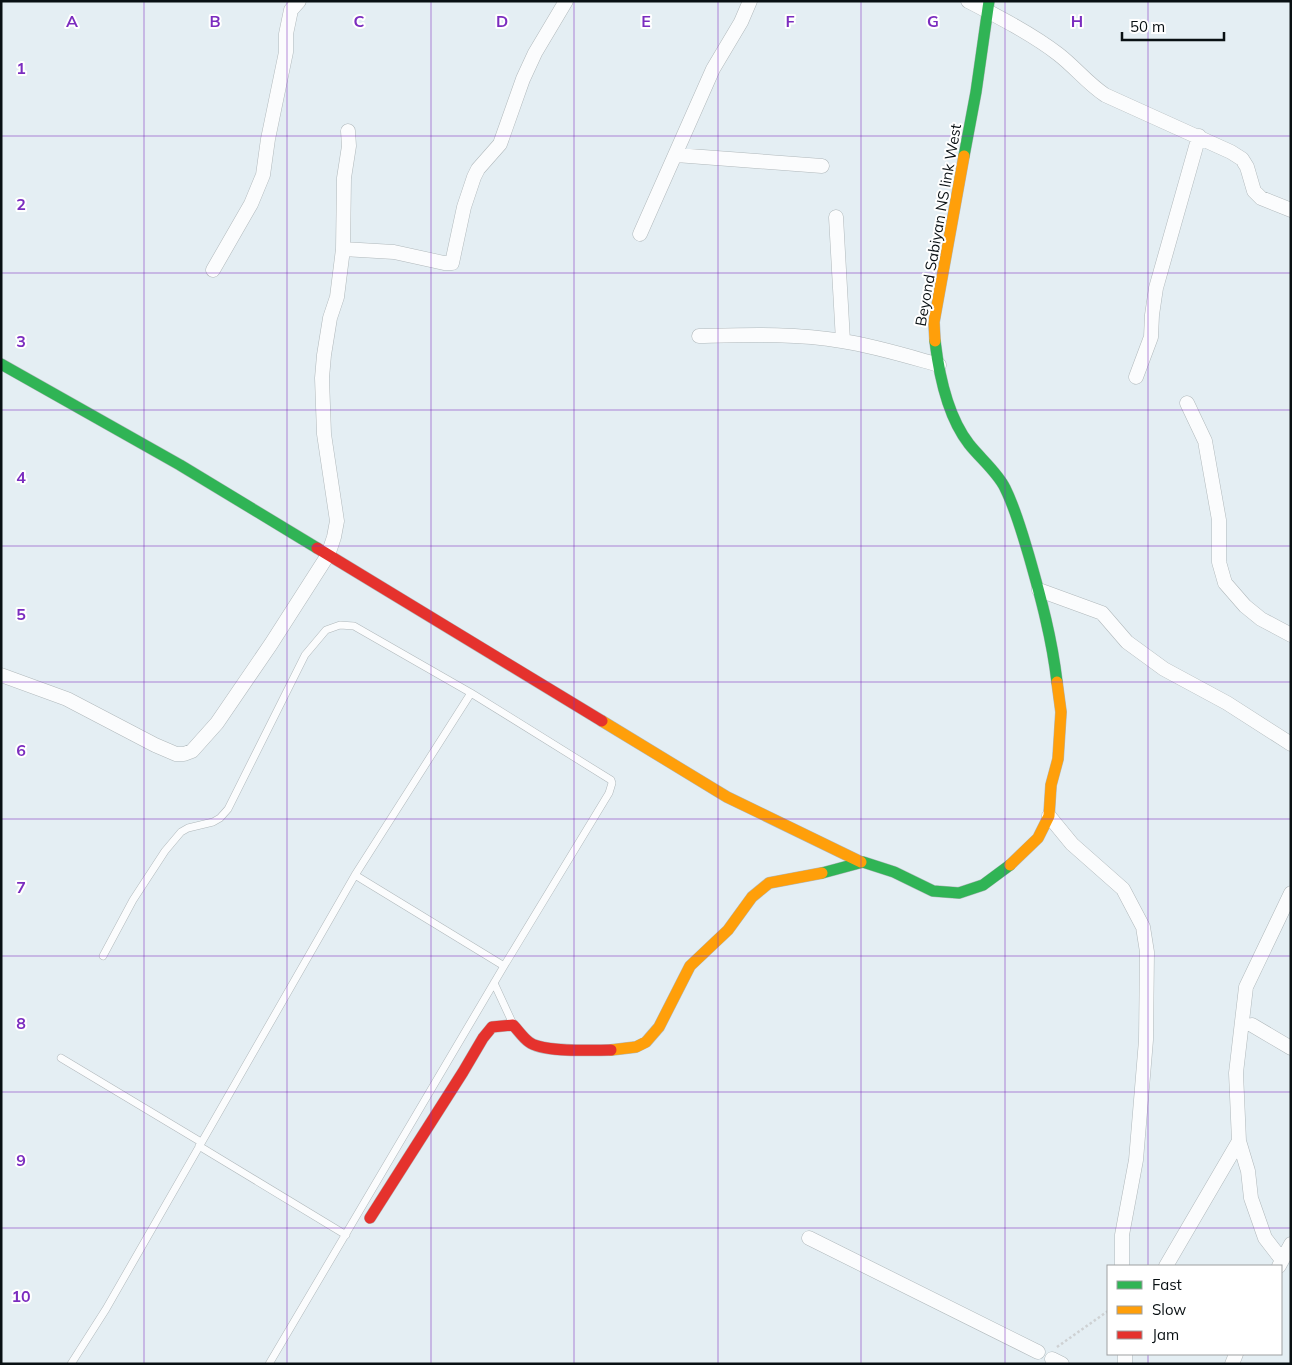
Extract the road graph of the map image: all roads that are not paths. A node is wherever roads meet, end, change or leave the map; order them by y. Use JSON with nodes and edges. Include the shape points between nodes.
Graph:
{"nodes":[{"id":1,"x":300,"y":1,"type":"edge"},
{"id":2,"x":566,"y":1,"type":"edge"},
{"id":3,"x":750,"y":1,"type":"edge"},
{"id":4,"x":968,"y":1,"type":"edge"},
{"id":5,"x":988,"y":6,"type":"edge"},
{"id":6,"x":348,"y":131,"type":"dead end"},
{"id":7,"x":1199,"y":136,"type":"junction"},
{"id":8,"x":676,"y":155,"type":"junction"},
{"id":9,"x":822,"y":166,"type":"dead end"},
{"id":10,"x":1291,"y":210,"type":"edge"},
{"id":11,"x":836,"y":217,"type":"dead end"},
{"id":12,"x":640,"y":234,"type":"dead end"},
{"id":13,"x":343,"y":249,"type":"junction"},
{"id":14,"x":213,"y":270,"type":"dead end"},
{"id":15,"x":699,"y":336,"type":"dead end"},
{"id":16,"x":843,"y":341,"type":"junction"},
{"id":17,"x":1,"y":364,"type":"edge"},
{"id":18,"x":939,"y":366,"type":"junction"},
{"id":19,"x":1136,"y":376,"type":"dead end"},
{"id":20,"x":1187,"y":403,"type":"dead end"},
{"id":21,"x":328,"y":555,"type":"junction"},
{"id":22,"x":1039,"y":590,"type":"junction"},
{"id":23,"x":1291,"y":634,"type":"edge"},
{"id":24,"x":1,"y":675,"type":"edge"},
{"id":25,"x":472,"y":693,"type":"junction"},
{"id":26,"x":1291,"y":744,"type":"edge"},
{"id":27,"x":1050,"y":816,"type":"junction"},
{"id":28,"x":861,"y":862,"type":"junction"},
{"id":29,"x":355,"y":875,"type":"junction"},
{"id":30,"x":1291,"y":893,"type":"edge"},
{"id":31,"x":103,"y":956,"type":"dead end"},
{"id":32,"x":504,"y":966,"type":"junction"},
{"id":33,"x":494,"y":983,"type":"junction"},
{"id":34,"x":513,"y":1025,"type":"junction"},
{"id":35,"x":1252,"y":1025,"type":"dead end"},
{"id":36,"x":1291,"y":1048,"type":"edge"},
{"id":37,"x":61,"y":1058,"type":"dead end"},
{"id":38,"x":1239,"y":1141,"type":"junction"},
{"id":39,"x":200,"y":1144,"type":"junction"},
{"id":40,"x":370,"y":1218,"type":"dead end"},
{"id":41,"x":346,"y":1235,"type":"junction"},
{"id":42,"x":809,"y":1238,"type":"dead end"},
{"id":43,"x":1291,"y":1244,"type":"edge"},
{"id":44,"x":1280,"y":1263,"type":"edge"},
{"id":45,"x":1122,"y":1265,"type":"edge"},
{"id":46,"x":1167,"y":1265,"type":"edge"},
{"id":47,"x":1038,"y":1352,"type":"dead end"},
{"id":48,"x":72,"y":1364,"type":"edge"},
{"id":49,"x":269,"y":1364,"type":"edge"}],
"edges":[{"from":1,"to":14,"type":"street","via":[[291,10],[263,175],[251,204]]},
{"from":2,"to":13,"type":"street","via":[[535,53],[500,144],[474,177],[464,206],[452,263],[394,252]]},
{"from":3,"to":8,"type":"street","via":[[713,69]]},
{"from":4,"to":5,"type":"street"},
{"from":5,"to":7,"type":"street","via":[[1059,55],[1105,95]]},
{"from":5,"to":18,"type":"street","name":"Beyond Sabiyan NS link West","via":[[976,92],[934,322]]},
{"from":6,"to":13,"type":"street"},
{"from":7,"to":10,"type":"street","via":[[1242,159],[1254,191],[1261,198]]},
{"from":7,"to":19,"type":"street","via":[[1156,288],[1151,336]]},
{"from":8,"to":9,"type":"street"},
{"from":8,"to":12,"type":"street"},
{"from":11,"to":16,"type":"street"},
{"from":13,"to":21,"type":"street","via":[[323,370],[324,434],[337,521]]},
{"from":15,"to":16,"type":"street","via":[[751,335]]},
{"from":16,"to":18,"type":"street"},
{"from":17,"to":21,"type":"street","via":[[180,465]]},
{"from":18,"to":22,"type":"street","name":"Beyond Sabiyan NS link West","via":[[943,388],[958,429],[1004,486],[1017,516]]},
{"from":20,"to":23,"type":"street","via":[[1205,441],[1219,520],[1219,562],[1225,583],[1256,615]]},
{"from":21,"to":24,"type":"street","via":[[217,723],[192,751],[176,754],[155,746],[67,699]]},
{"from":21,"to":28,"type":"street","via":[[727,797]]},
{"from":22,"to":26,"type":"street","via":[[1102,613],[1127,642],[1164,668]]},
{"from":22,"to":27,"type":"street","name":"Beyond Sabiyan NS link West","via":[[1054,654],[1061,712]]},
{"from":25,"to":29,"type":"lane"},
{"from":25,"to":31,"type":"lane","via":[[354,626],[340,625],[326,630],[305,655],[228,809],[214,822],[180,832],[133,900]]},
{"from":25,"to":32,"type":"lane","via":[[609,777],[612,783]]},
{"from":27,"to":28,"type":"street","via":[[1038,838],[1009,866],[983,885],[958,893],[932,891],[894,872]]},
{"from":27,"to":45,"type":"street","via":[[1072,844],[1123,889],[1143,927],[1147,952],[1146,1040],[1136,1160],[1122,1235]]},
{"from":28,"to":34,"type":"street","via":[[807,877],[780,880],[761,888],[728,930],[690,966],[659,1027],[646,1042],[636,1047],[619,1050],[541,1047],[530,1043]]},
{"from":29,"to":32,"type":"lane"},
{"from":29,"to":39,"type":"lane"},
{"from":30,"to":38,"type":"street","via":[[1246,987],[1236,1073]]},
{"from":32,"to":33,"type":"lane"},
{"from":33,"to":34,"type":"lane"},
{"from":33,"to":41,"type":"lane"},
{"from":34,"to":40,"type":"street","via":[[490,1028]]},
{"from":35,"to":36,"type":"street"},
{"from":37,"to":39,"type":"lane"},
{"from":38,"to":44,"type":"street","via":[[1248,1171],[1251,1198],[1265,1238]]},
{"from":38,"to":46,"type":"street"},
{"from":39,"to":41,"type":"lane"},
{"from":39,"to":48,"type":"lane"},
{"from":41,"to":49,"type":"lane"},
{"from":42,"to":47,"type":"street"},
{"from":43,"to":44,"type":"street"}]}
